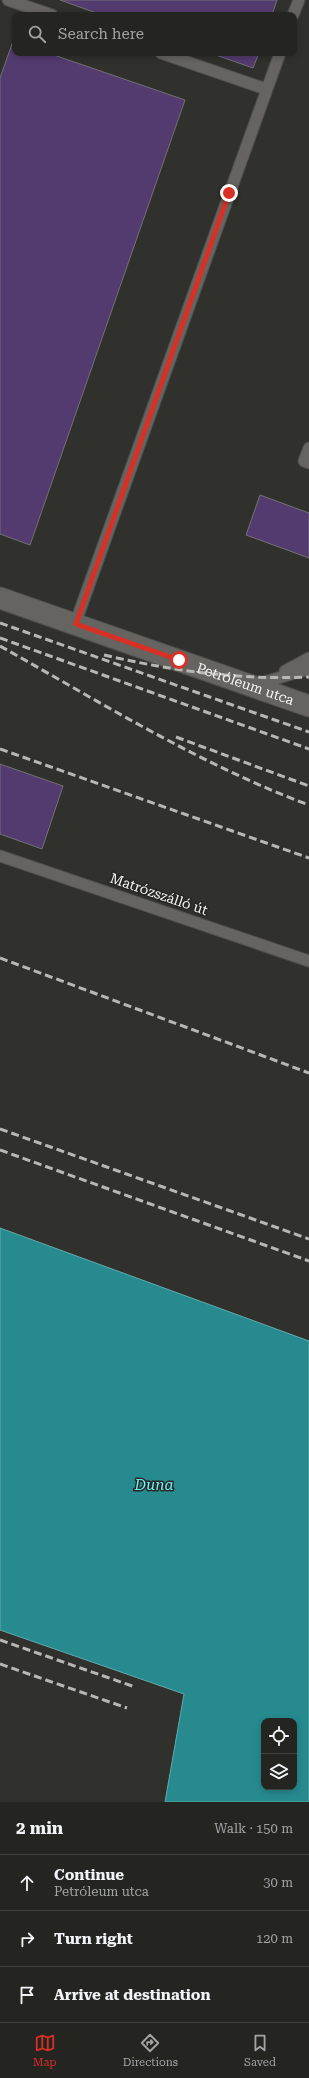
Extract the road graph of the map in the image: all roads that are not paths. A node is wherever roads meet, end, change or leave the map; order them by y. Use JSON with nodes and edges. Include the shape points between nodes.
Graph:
{"nodes":[{"id":1,"x":8,"y":0,"type":"edge"},
{"id":2,"x":299,"y":0,"type":"edge"},
{"id":3,"x":43,"y":12,"type":"edge"},
{"id":4,"x":294,"y":12,"type":"edge"},
{"id":5,"x":170,"y":56,"type":"edge"},
{"id":6,"x":279,"y":56,"type":"edge"},
{"id":7,"x":266,"y":89,"type":"junction"},
{"id":8,"x":309,"y":448,"type":"edge"},
{"id":9,"x":309,"y":463,"type":"edge"},
{"id":10,"x":0,"y":598,"type":"edge"},
{"id":11,"x":76,"y":624,"type":"junction"},
{"id":12,"x":309,"y":658,"type":"edge"},
{"id":13,"x":309,"y":669,"type":"edge"},
{"id":14,"x":272,"y":678,"type":"junction"},
{"id":15,"x":251,"y":685,"type":"junction"},
{"id":16,"x":309,"y":706,"type":"edge"},
{"id":17,"x":0,"y":856,"type":"edge"},
{"id":18,"x":309,"y":960,"type":"edge"}],
"edges":[{"from":1,"to":3,"type":"lane"},
{"from":2,"to":4,"type":"lane"},
{"from":5,"to":7,"type":"lane"},
{"from":6,"to":7,"type":"lane"},
{"from":7,"to":11,"type":"lane"},
{"from":8,"to":9,"type":"lane","via":[[304,461]]},
{"from":10,"to":11,"type":"street","name":"Petróleum utca"},
{"from":11,"to":15,"type":"street","name":"Petróleum utca"},
{"from":12,"to":14,"type":"lane"},
{"from":13,"to":14,"type":"lane"},
{"from":14,"to":15,"type":"lane"},
{"from":15,"to":16,"type":"street","name":"Petróleum utca"},
{"from":17,"to":18,"type":"lane","name":"Matrózszálló út"}]}
